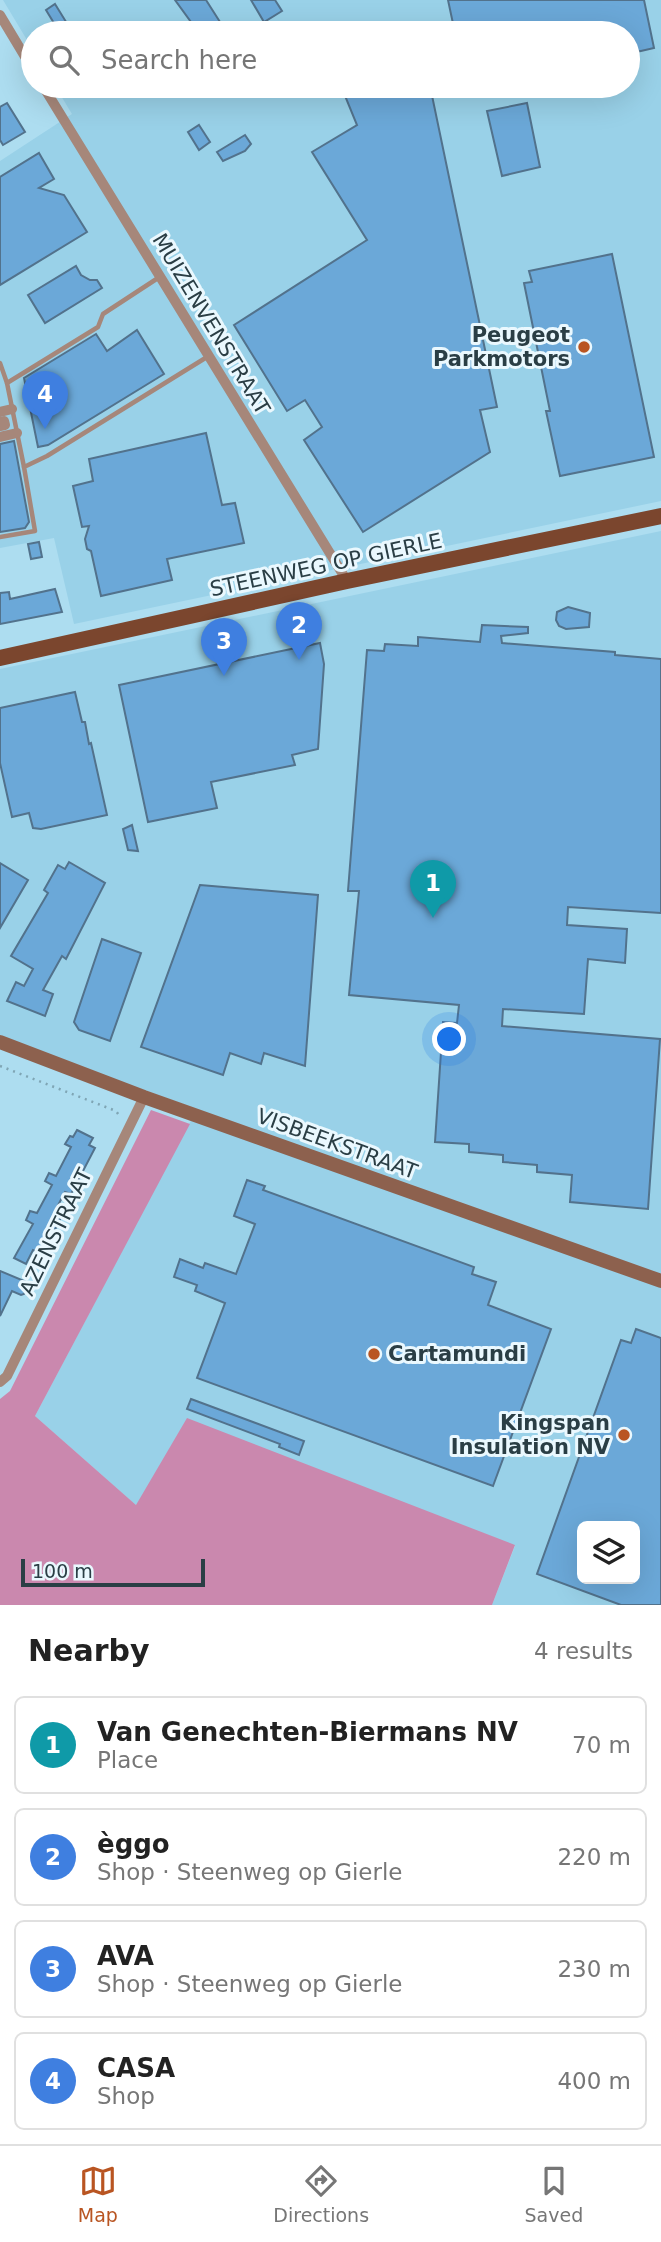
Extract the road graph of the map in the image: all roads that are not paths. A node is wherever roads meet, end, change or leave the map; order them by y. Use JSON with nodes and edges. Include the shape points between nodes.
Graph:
{"nodes":[{"id":1,"x":0,"y":15,"type":"edge"},
{"id":2,"x":21,"y":50,"type":"edge"},
{"id":3,"x":50,"y":98,"type":"edge"},
{"id":4,"x":160,"y":277,"type":"junction"},
{"id":5,"x":207,"y":356,"type":"junction"},
{"id":6,"x":0,"y":363,"type":"edge"},
{"id":7,"x":7,"y":383,"type":"junction"},
{"id":8,"x":12,"y":409,"type":"junction"},
{"id":9,"x":0,"y":412,"type":"edge"},
{"id":10,"x":0,"y":426,"type":"edge"},
{"id":11,"x":17,"y":430,"type":"junction"},
{"id":12,"x":0,"y":437,"type":"edge"},
{"id":13,"x":24,"y":467,"type":"junction"},
{"id":14,"x":661,"y":516,"type":"edge"},
{"id":15,"x":0,"y":537,"type":"edge"},
{"id":16,"x":347,"y":581,"type":"junction"},
{"id":17,"x":0,"y":657,"type":"edge"},
{"id":18,"x":0,"y":1042,"type":"edge"},
{"id":19,"x":144,"y":1097,"type":"junction"},
{"id":20,"x":661,"y":1281,"type":"edge"},
{"id":21,"x":0,"y":1382,"type":"edge"}],
"edges":[{"from":1,"to":2,"type":"street"},
{"from":3,"to":4,"type":"street","name":"MUIZENVENSTRAAT"},
{"from":4,"to":5,"type":"street","name":"MUIZENVENSTRAAT"},
{"from":4,"to":7,"type":"lane","via":[[103,314],[98,327]]},
{"from":5,"to":13,"type":"lane"},
{"from":5,"to":16,"type":"street","name":"MUIZENVENSTRAAT"},
{"from":6,"to":7,"type":"lane"},
{"from":7,"to":8,"type":"lane"},
{"from":8,"to":9,"type":"street"},
{"from":8,"to":11,"type":"lane"},
{"from":10,"to":11,"type":"street"},
{"from":11,"to":12,"type":"street"},
{"from":11,"to":13,"type":"lane"},
{"from":13,"to":15,"type":"lane","via":[[35,531]]},
{"from":14,"to":16,"type":"main road","name":"STEENWEG OP GIERLE"},
{"from":16,"to":17,"type":"main road","name":"STEENWEG OP GIERLE"},
{"from":18,"to":19,"type":"street","name":"VISBEEKSTRAAT"},
{"from":19,"to":20,"type":"street","name":"VISBEEKSTRAAT"},
{"from":19,"to":21,"type":"street","name":"AZENSTRAAT","via":[[7,1376]]}]}
